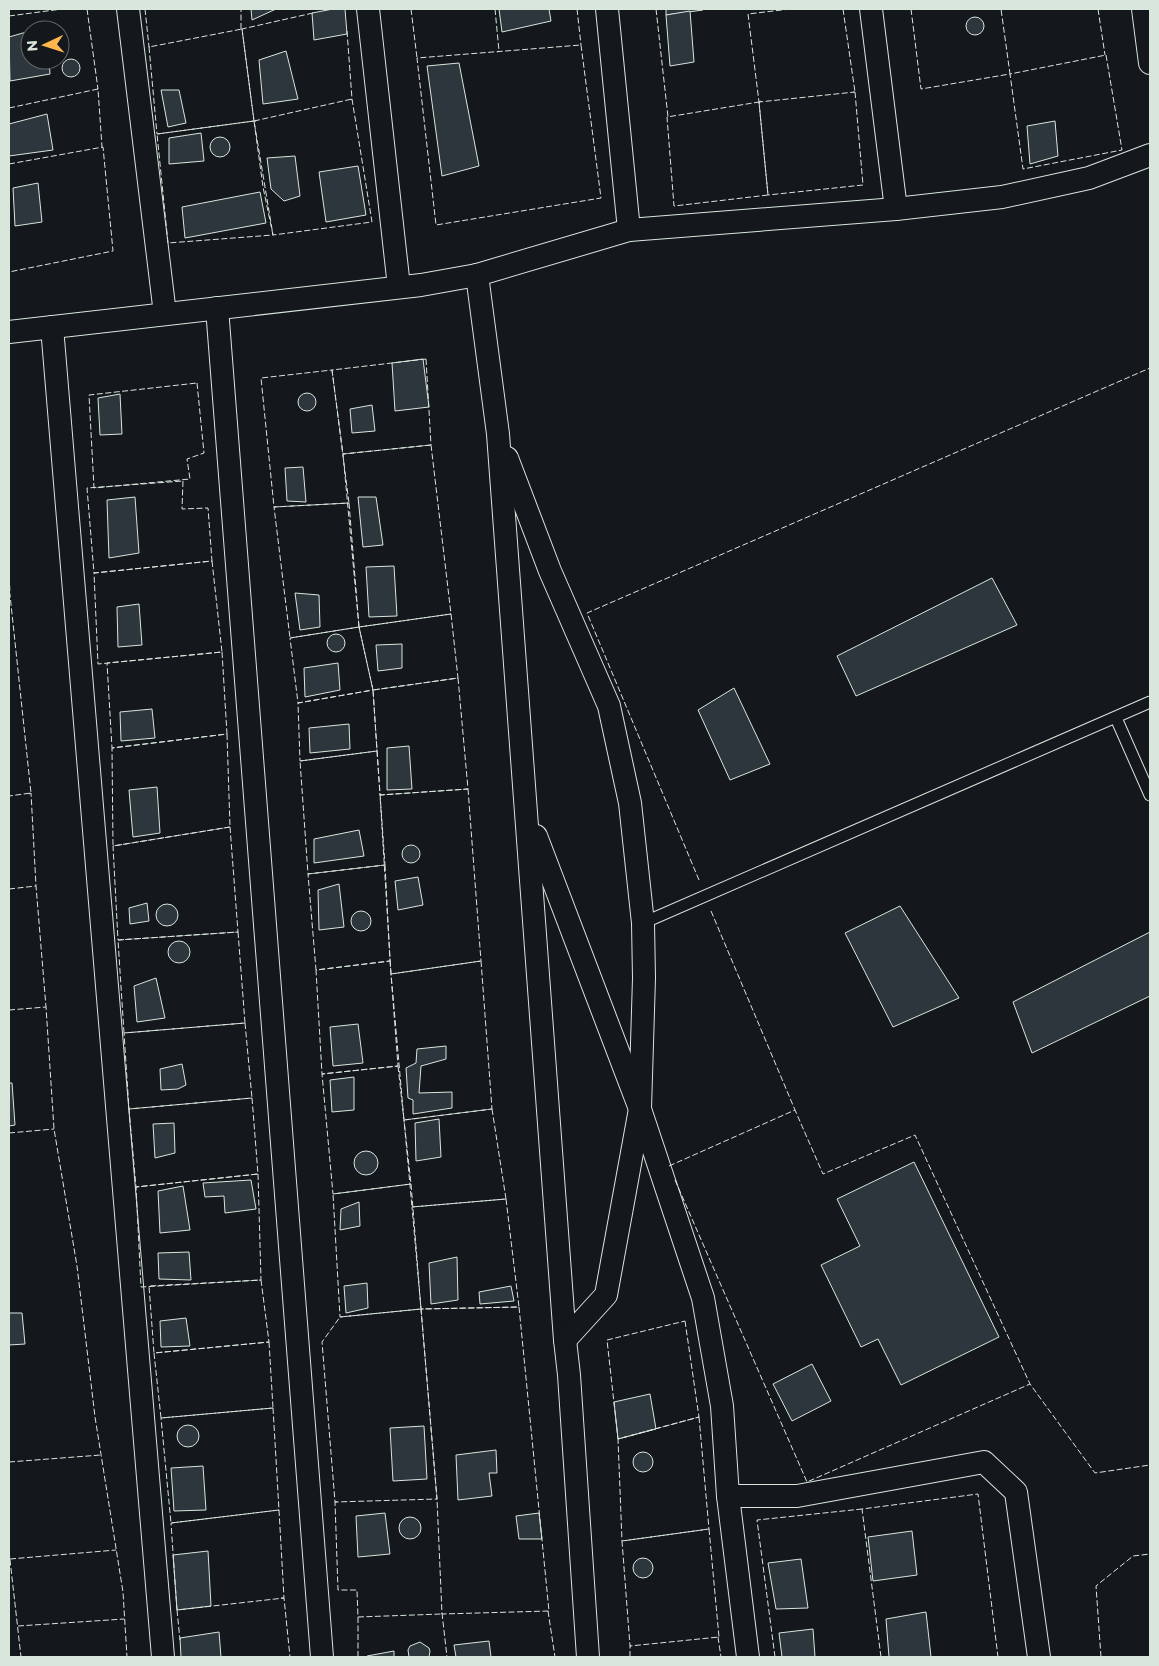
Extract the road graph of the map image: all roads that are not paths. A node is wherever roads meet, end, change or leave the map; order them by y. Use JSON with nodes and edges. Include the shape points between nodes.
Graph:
{"nodes":[{"id":1,"x":128,"y":9,"type":"edge"},
{"id":2,"x":368,"y":9,"type":"edge"},
{"id":3,"x":607,"y":9,"type":"edge"},
{"id":4,"x":871,"y":9,"type":"edge"},
{"id":5,"x":1144,"y":9,"type":"edge"},
{"id":6,"x":1150,"y":64,"type":"edge"},
{"id":7,"x":1150,"y":155,"type":"edge"},
{"id":8,"x":896,"y":209,"type":"junction"},
{"id":9,"x":629,"y":230,"type":"junction"},
{"id":10,"x":477,"y":274,"type":"junction"},
{"id":11,"x":399,"y":287,"type":"junction"},
{"id":12,"x":217,"y":308,"type":"junction"},
{"id":13,"x":165,"y":314,"type":"junction"},
{"id":14,"x":52,"y":327,"type":"junction"},
{"id":15,"x":9,"y":332,"type":"edge"},
{"id":16,"x":498,"y":434,"type":"junction"},
{"id":17,"x":1150,"y":702,"type":"edge"},
{"id":18,"x":1116,"y":718,"type":"junction"},
{"id":19,"x":1150,"y":795,"type":"edge"},
{"id":20,"x":527,"y":812,"type":"junction"},
{"id":21,"x":643,"y":923,"type":"junction"},
{"id":22,"x":640,"y":1109,"type":"junction"},
{"id":23,"x":565,"y":1340,"type":"junction"},
{"id":24,"x":728,"y":1496,"type":"junction"},
{"id":25,"x":163,"y":1657,"type":"edge"},
{"id":26,"x":322,"y":1657,"type":"edge"},
{"id":27,"x":588,"y":1657,"type":"edge"},
{"id":28,"x":748,"y":1657,"type":"edge"},
{"id":29,"x":1038,"y":1657,"type":"edge"}],
"edges":[{"from":1,"to":13,"type":"street"},
{"from":2,"to":11,"type":"street"},
{"from":3,"to":9,"type":"street"},
{"from":4,"to":8,"type":"street"},
{"from":5,"to":6,"type":"street"},
{"from":7,"to":8,"type":"street","via":[[1089,178],[1002,197]]},
{"from":8,"to":9,"type":"street"},
{"from":9,"to":10,"type":"street"},
{"from":10,"to":11,"type":"street"},
{"from":10,"to":16,"type":"street"},
{"from":11,"to":12,"type":"street"},
{"from":12,"to":13,"type":"street"},
{"from":12,"to":26,"type":"street"},
{"from":13,"to":14,"type":"street"},
{"from":14,"to":15,"type":"street"},
{"from":14,"to":25,"type":"street"},
{"from":16,"to":20,"type":"street"},
{"from":16,"to":21,"type":"street","via":[[550,571],[609,706],[630,803]]},
{"from":17,"to":18,"type":"lane"},
{"from":18,"to":19,"type":"lane"},
{"from":18,"to":21,"type":"lane"},
{"from":20,"to":22,"type":"street"},
{"from":20,"to":23,"type":"street"},
{"from":21,"to":22,"type":"street"},
{"from":22,"to":23,"type":"street","via":[[606,1295]]},
{"from":22,"to":24,"type":"street","via":[[703,1298],[722,1406]]},
{"from":23,"to":27,"type":"street"},
{"from":24,"to":28,"type":"street"},
{"from":24,"to":29,"type":"street","via":[[797,1496],[984,1462],[1016,1492]]}]}
